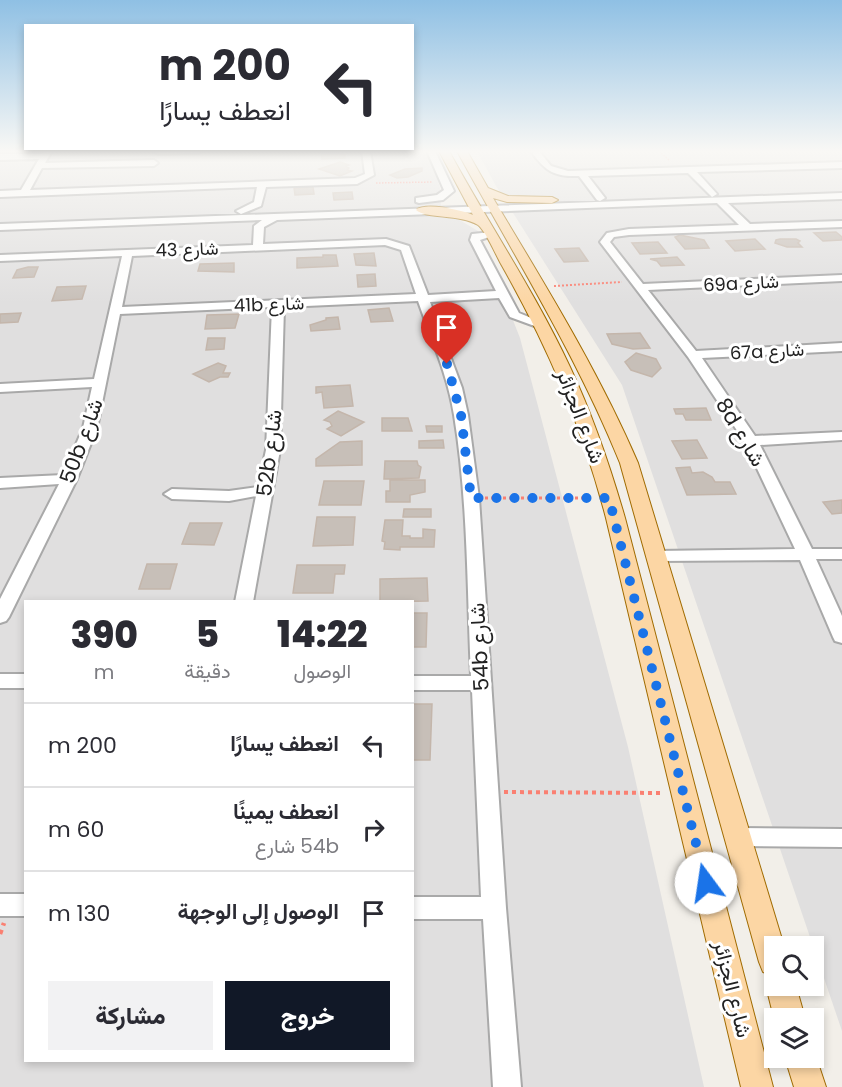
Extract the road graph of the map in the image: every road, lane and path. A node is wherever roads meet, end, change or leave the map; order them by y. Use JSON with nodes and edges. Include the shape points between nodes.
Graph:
{"nodes":[{"id":1,"x":260,"y":202,"type":"joint"},
{"id":2,"x":424,"y":202,"type":"edge"},
{"id":3,"x":438,"y":202,"type":"edge"},
{"id":4,"x":476,"y":202,"type":"edge"},
{"id":5,"x":482,"y":202,"type":"edge"},
{"id":6,"x":503,"y":202,"type":"edge"},
{"id":7,"x":537,"y":202,"type":"edge"},
{"id":8,"x":563,"y":202,"type":"edge"},
{"id":9,"x":586,"y":202,"type":"edge"},
{"id":10,"x":721,"y":202,"type":"edge"},
{"id":11,"x":551,"y":203,"type":"junction"},
{"id":12,"x":414,"y":205,"type":"junction"},
{"id":13,"x":486,"y":212,"type":"junction"},
{"id":14,"x":277,"y":213,"type":"junction"},
{"id":15,"x":241,"y":214,"type":"junction"},
{"id":16,"x":842,"y":224,"type":"edge"},
{"id":17,"x":260,"y":226,"type":"junction"},
{"id":18,"x":0,"y":227,"type":"edge"},
{"id":19,"x":748,"y":228,"type":"junction"},
{"id":20,"x":373,"y":243,"type":"joint"},
{"id":21,"x":258,"y":247,"type":"junction"},
{"id":22,"x":128,"y":252,"type":"junction"},
{"id":23,"x":0,"y":258,"type":"edge"},
{"id":24,"x":842,"y":278,"type":"edge"},
{"id":25,"x":638,"y":284,"type":"junction"},
{"id":26,"x":542,"y":287,"type":"junction"},
{"id":27,"x":503,"y":294,"type":"junction"},
{"id":28,"x":423,"y":298,"type":"junction"},
{"id":29,"x":278,"y":303,"type":"junction"},
{"id":30,"x":116,"y":311,"type":"junction"},
{"id":31,"x":540,"y":324,"type":"junction"},
{"id":32,"x":842,"y":347,"type":"edge"},
{"id":33,"x":693,"y":355,"type":"junction"},
{"id":34,"x":101,"y":383,"type":"junction"},
{"id":35,"x":0,"y":388,"type":"edge"},
{"id":36,"x":842,"y":436,"type":"edge"},
{"id":37,"x":751,"y":441,"type":"junction"},
{"id":38,"x":69,"y":479,"type":"junction"},
{"id":39,"x":0,"y":483,"type":"edge"},
{"id":40,"x":172,"y":494,"type":"dead end"},
{"id":41,"x":265,"y":496,"type":"junction"},
{"id":42,"x":471,"y":498,"type":"junction"},
{"id":43,"x":609,"y":498,"type":"junction"},
{"id":44,"x":842,"y":554,"type":"edge"},
{"id":45,"x":806,"y":555,"type":"junction"},
{"id":46,"x":656,"y":556,"type":"junction"},
{"id":47,"x":244,"y":600,"type":"edge"},
{"id":48,"x":0,"y":617,"type":"edge"},
{"id":49,"x":842,"y":637,"type":"edge"},
{"id":50,"x":0,"y":681,"type":"edge"},
{"id":51,"x":24,"y":681,"type":"edge"},
{"id":52,"x":414,"y":682,"type":"edge"},
{"id":53,"x":481,"y":683,"type":"junction"},
{"id":54,"x":487,"y":792,"type":"junction"},
{"id":55,"x":684,"y":793,"type":"junction"},
{"id":56,"x":738,"y":837,"type":"junction"},
{"id":57,"x":842,"y":838,"type":"edge"},
{"id":58,"x":0,"y":904,"type":"edge"},
{"id":59,"x":24,"y":905,"type":"edge"},
{"id":60,"x":414,"y":908,"type":"edge"},
{"id":61,"x":494,"y":908,"type":"junction"},
{"id":62,"x":767,"y":936,"type":"edge"},
{"id":63,"x":804,"y":1068,"type":"edge"},
{"id":64,"x":507,"y":1087,"type":"edge"},
{"id":65,"x":757,"y":1087,"type":"edge"},
{"id":66,"x":810,"y":1087,"type":"edge"}],
"edges":[{"from":1,"to":14,"type":"street"},
{"from":1,"to":15,"type":"street"},
{"from":2,"to":12,"type":"street"},
{"from":3,"to":12,"type":"main road"},
{"from":4,"to":13,"type":"main road","name":"شارع الجزائر"},
{"from":5,"to":13,"type":"main road","name":"شارع الجزائر"},
{"from":6,"to":13,"type":"main road"},
{"from":7,"to":11,"type":"main road"},
{"from":8,"to":11,"type":"street"},
{"from":9,"to":11,"type":"street"},
{"from":10,"to":19,"type":"street"},
{"from":11,"to":13,"type":"street"},
{"from":11,"to":13,"type":"main road","via":[[510,217]]},
{"from":12,"to":13,"type":"street"},
{"from":12,"to":13,"type":"main road","via":[[459,213]]},
{"from":12,"to":14,"type":"street"},
{"from":12,"to":14,"type":"street","via":[[357,205]]},
{"from":13,"to":26,"type":"main road","name":"شارع الجزائر"},
{"from":13,"to":27,"type":"street","via":[[474,240]]},
{"from":13,"to":31,"type":"main road","name":"شارع الجزائر"},
{"from":14,"to":15,"type":"street"},
{"from":14,"to":17,"type":"street"},
{"from":15,"to":17,"type":"street"},
{"from":15,"to":18,"type":"street"},
{"from":16,"to":19,"type":"street"},
{"from":17,"to":21,"type":"street"},
{"from":19,"to":25,"type":"street","name":"8d شارع","via":[[619,233],[606,239],[605,243]]},
{"from":20,"to":21,"type":"street","name":"شارع 43"},
{"from":20,"to":28,"type":"street","name":"54b شارع","via":[[405,248]]},
{"from":21,"to":22,"type":"street","name":"شارع 43"},
{"from":22,"to":23,"type":"street","name":"شارع 43"},
{"from":22,"to":30,"type":"street","name":"50b شارع"},
{"from":24,"to":25,"type":"street","name":"69a شارع"},
{"from":25,"to":26,"type":"path"},
{"from":25,"to":33,"type":"street","name":"8d شارع"},
{"from":26,"to":46,"type":"main road","name":"شارع الجزائر","via":[[615,426]]},
{"from":27,"to":28,"type":"street","name":"41b شارع"},
{"from":27,"to":31,"type":"street","via":[[516,317]]},
{"from":28,"to":29,"type":"street","name":"41b شارع"},
{"from":28,"to":42,"type":"street","name":"54b شارع","via":[[455,388]]},
{"from":29,"to":30,"type":"street","name":"41b شارع"},
{"from":29,"to":41,"type":"street","name":"52b شارع","via":[[275,418]]},
{"from":30,"to":34,"type":"street","name":"50b شارع"},
{"from":31,"to":43,"type":"main road","name":"شارع الجزائر","via":[[577,397]]},
{"from":32,"to":33,"type":"street","name":"67a شارع"},
{"from":33,"to":37,"type":"street","name":"8d شارع"},
{"from":34,"to":35,"type":"street"},
{"from":34,"to":38,"type":"street","name":"50b شارع","via":[[90,428]]},
{"from":36,"to":37,"type":"street"},
{"from":37,"to":45,"type":"street","name":"8d شارع"},
{"from":38,"to":39,"type":"street"},
{"from":38,"to":48,"type":"street","name":"50b شارع"},
{"from":40,"to":41,"type":"street"},
{"from":41,"to":47,"type":"street","name":"52b شارع"},
{"from":42,"to":43,"type":"path"},
{"from":42,"to":53,"type":"street","name":"54b شارع"},
{"from":43,"to":55,"type":"main road","name":"شارع الجزائر"},
{"from":44,"to":45,"type":"street"},
{"from":45,"to":46,"type":"street"},
{"from":45,"to":49,"type":"street","name":"8d شارع"},
{"from":46,"to":56,"type":"main road","name":"شارع الجزائر"},
{"from":50,"to":51,"type":"street"},
{"from":52,"to":53,"type":"street"},
{"from":53,"to":54,"type":"street","name":"54b شارع"},
{"from":54,"to":55,"type":"path"},
{"from":54,"to":61,"type":"street","name":"54b شارع"},
{"from":55,"to":65,"type":"main road","name":"شارع الجزائر"},
{"from":56,"to":57,"type":"street"},
{"from":56,"to":62,"type":"main road","name":"شارع الجزائر"},
{"from":58,"to":59,"type":"street"},
{"from":60,"to":61,"type":"street"},
{"from":61,"to":64,"type":"street","name":"54b شارع"},
{"from":63,"to":66,"type":"main road"}]}
